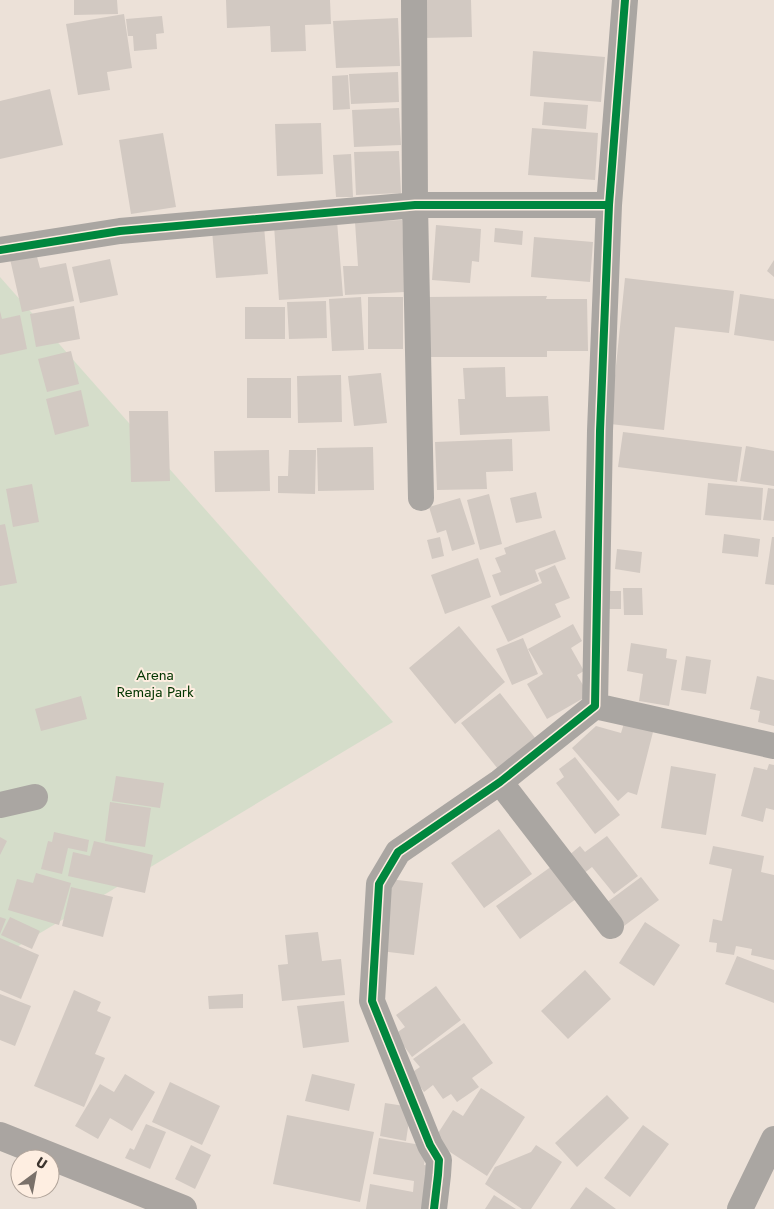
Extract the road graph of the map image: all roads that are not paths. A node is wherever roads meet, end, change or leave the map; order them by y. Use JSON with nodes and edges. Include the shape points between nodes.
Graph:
{"nodes":[{"id":1,"x":414,"y":0,"type":"edge"},
{"id":2,"x":625,"y":0,"type":"edge"},
{"id":3,"x":415,"y":205,"type":"junction"},
{"id":4,"x":609,"y":206,"type":"junction"},
{"id":5,"x":0,"y":250,"type":"edge"},
{"id":6,"x":420,"y":498,"type":"dead end"},
{"id":7,"x":595,"y":706,"type":"junction"},
{"id":8,"x":774,"y":746,"type":"edge"},
{"id":9,"x":500,"y":782,"type":"junction"},
{"id":10,"x":35,"y":797,"type":"dead end"},
{"id":11,"x":0,"y":805,"type":"edge"},
{"id":12,"x":612,"y":926,"type":"dead end"},
{"id":13,"x":0,"y":1136,"type":"edge"},
{"id":14,"x":774,"y":1140,"type":"edge"},
{"id":15,"x":183,"y":1209,"type":"edge"},
{"id":16,"x":434,"y":1209,"type":"edge"},
{"id":17,"x":740,"y":1209,"type":"edge"}],
"edges":[{"from":1,"to":3,"type":"street"},
{"from":2,"to":4,"type":"street"},
{"from":3,"to":4,"type":"street"},
{"from":3,"to":5,"type":"street","via":[[120,231]]},
{"from":3,"to":6,"type":"street"},
{"from":4,"to":7,"type":"street","via":[[600,431]]},
{"from":7,"to":8,"type":"street"},
{"from":7,"to":9,"type":"street"},
{"from":9,"to":12,"type":"street"},
{"from":9,"to":16,"type":"street","via":[[398,852],[379,884],[372,1001],[438,1160]]},
{"from":10,"to":11,"type":"street"},
{"from":13,"to":15,"type":"main road"},
{"from":14,"to":17,"type":"street"}]}
